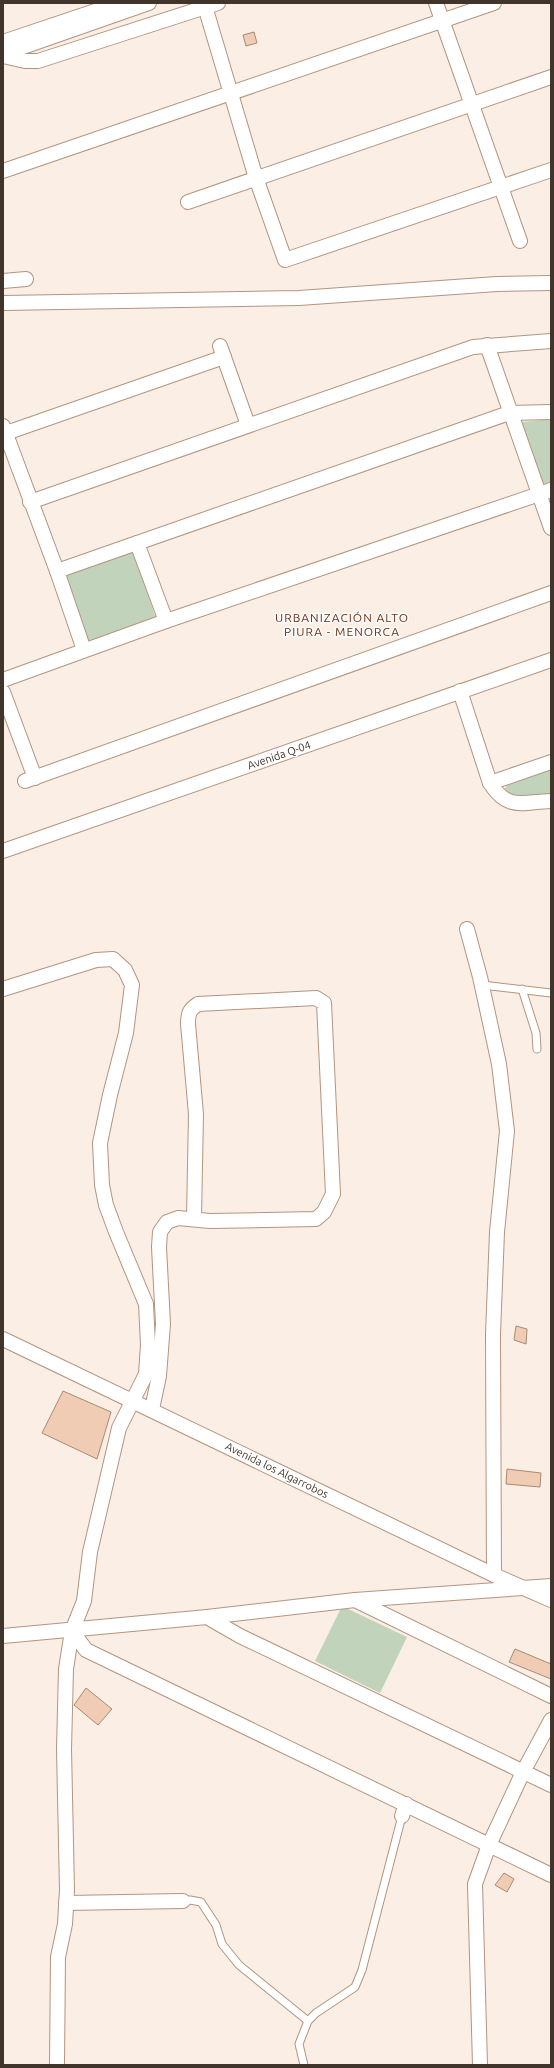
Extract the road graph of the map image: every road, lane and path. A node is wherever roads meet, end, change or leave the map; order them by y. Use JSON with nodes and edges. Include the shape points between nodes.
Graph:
{"nodes":[{"id":1,"x":149,"y":3,"type":"edge"},
{"id":2,"x":436,"y":3,"type":"edge"},
{"id":3,"x":494,"y":3,"type":"edge"},
{"id":4,"x":114,"y":4,"type":"edge"},
{"id":5,"x":209,"y":4,"type":"edge"},
{"id":6,"x":442,"y":21,"type":"junction"},
{"id":7,"x":3,"y":42,"type":"edge"},
{"id":8,"x":3,"y":55,"type":"edge"},
{"id":9,"x":551,"y":77,"type":"edge"},
{"id":10,"x":231,"y":93,"type":"junction"},
{"id":11,"x":472,"y":104,"type":"junction"},
{"id":12,"x":551,"y":170,"type":"edge"},
{"id":13,"x":3,"y":171,"type":"edge"},
{"id":14,"x":256,"y":178,"type":"junction"},
{"id":15,"x":501,"y":187,"type":"junction"},
{"id":16,"x":188,"y":202,"type":"dead end"},
{"id":17,"x":520,"y":241,"type":"dead end"},
{"id":18,"x":26,"y":279,"type":"dead end"},
{"id":19,"x":3,"y":281,"type":"edge"},
{"id":20,"x":551,"y":283,"type":"edge"},
{"id":21,"x":3,"y":303,"type":"edge"},
{"id":22,"x":551,"y":341,"type":"edge"},
{"id":23,"x":487,"y":345,"type":"junction"},
{"id":24,"x":551,"y":412,"type":"edge"},
{"id":25,"x":509,"y":413,"type":"junction"},
{"id":26,"x":248,"y":425,"type":"junction"},
{"id":27,"x":4,"y":429,"type":"edge"},
{"id":28,"x":545,"y":492,"type":"edge"},
{"id":29,"x":30,"y":502,"type":"junction"},
{"id":30,"x":551,"y":528,"type":"edge"},
{"id":31,"x":137,"y":543,"type":"junction"},
{"id":32,"x":57,"y":571,"type":"junction"},
{"id":33,"x":551,"y":593,"type":"edge"},
{"id":34,"x":166,"y":621,"type":"junction"},
{"id":35,"x":84,"y":650,"type":"junction"},
{"id":36,"x":551,"y":660,"type":"edge"},
{"id":37,"x":3,"y":680,"type":"edge"},
{"id":38,"x":460,"y":691,"type":"junction"},
{"id":39,"x":3,"y":692,"type":"edge"},
{"id":40,"x":551,"y":762,"type":"edge"},
{"id":41,"x":490,"y":783,"type":"junction"},
{"id":42,"x":551,"y":801,"type":"edge"},
{"id":43,"x":5,"y":851,"type":"edge"},
{"id":44,"x":466,"y":929,"type":"dead end"},
{"id":45,"x":482,"y":985,"type":"junction"},
{"id":46,"x":3,"y":989,"type":"edge"},
{"id":47,"x":522,"y":990,"type":"junction"},
{"id":48,"x":551,"y":993,"type":"edge"},
{"id":49,"x":537,"y":1049,"type":"dead end"},
{"id":50,"x":194,"y":1218,"type":"junction"},
{"id":51,"x":3,"y":1339,"type":"edge"},
{"id":52,"x":133,"y":1400,"type":"junction"},
{"id":53,"x":152,"y":1410,"type":"junction"},
{"id":54,"x":494,"y":1575,"type":"junction"},
{"id":55,"x":551,"y":1586,"type":"edge"},
{"id":56,"x":527,"y":1588,"type":"junction"},
{"id":57,"x":355,"y":1600,"type":"junction"},
{"id":58,"x":551,"y":1600,"type":"edge"},
{"id":59,"x":207,"y":1617,"type":"junction"},
{"id":60,"x":72,"y":1631,"type":"junction"},
{"id":61,"x":3,"y":1636,"type":"edge"},
{"id":62,"x":551,"y":1696,"type":"edge"},
{"id":63,"x":551,"y":1720,"type":"edge"},
{"id":64,"x":523,"y":1772,"type":"junction"},
{"id":65,"x":551,"y":1785,"type":"edge"},
{"id":66,"x":404,"y":1810,"type":"junction"},
{"id":67,"x":489,"y":1845,"type":"junction"},
{"id":68,"x":551,"y":1875,"type":"edge"},
{"id":69,"x":183,"y":1901,"type":"joint"},
{"id":70,"x":66,"y":1903,"type":"junction"},
{"id":71,"x":308,"y":2021,"type":"junction"},
{"id":72,"x":57,"y":2065,"type":"edge"},
{"id":73,"x":304,"y":2065,"type":"edge"},
{"id":74,"x":480,"y":2065,"type":"edge"}],
"edges":[{"from":1,"to":8,"type":"street"},
{"from":2,"to":6,"type":"street"},
{"from":3,"to":6,"type":"street"},
{"from":4,"to":7,"type":"street"},
{"from":5,"to":8,"type":"street","via":[[38,61],[25,61]]},
{"from":5,"to":10,"type":"street"},
{"from":6,"to":10,"type":"street"},
{"from":6,"to":11,"type":"street"},
{"from":9,"to":11,"type":"street"},
{"from":10,"to":13,"type":"street"},
{"from":10,"to":14,"type":"street"},
{"from":11,"to":14,"type":"street"},
{"from":11,"to":15,"type":"street"},
{"from":12,"to":15,"type":"street"},
{"from":14,"to":15,"type":"street","via":[[285,260]]},
{"from":14,"to":16,"type":"street"},
{"from":15,"to":17,"type":"street"},
{"from":18,"to":19,"type":"street"},
{"from":20,"to":21,"type":"street","via":[[497,284],[299,298]]},
{"from":22,"to":23,"type":"street"},
{"from":23,"to":25,"type":"street"},
{"from":23,"to":26,"type":"street","via":[[473,347]]},
{"from":24,"to":25,"type":"street"},
{"from":25,"to":28,"type":"street"},
{"from":25,"to":31,"type":"street"},
{"from":26,"to":27,"type":"street","via":[[222,351]]},
{"from":26,"to":29,"type":"street"},
{"from":27,"to":29,"type":"street"},
{"from":28,"to":30,"type":"street"},
{"from":28,"to":34,"type":"street"},
{"from":29,"to":32,"type":"street"},
{"from":31,"to":32,"type":"street"},
{"from":31,"to":34,"type":"street"},
{"from":32,"to":35,"type":"street"},
{"from":33,"to":39,"type":"street","via":[[30,780]]},
{"from":34,"to":35,"type":"street"},
{"from":35,"to":37,"type":"street"},
{"from":36,"to":38,"type":"street","name":"Avenida Q-04"},
{"from":38,"to":41,"type":"street"},
{"from":38,"to":43,"type":"street","name":"Avenida Q-04"},
{"from":40,"to":41,"type":"street"},
{"from":41,"to":42,"type":"street","via":[[498,795],[510,803]]},
{"from":44,"to":45,"type":"street"},
{"from":45,"to":47,"type":"lane"},
{"from":45,"to":54,"type":"street","via":[[499,1064],[507,1131],[497,1232],[494,1326]]},
{"from":46,"to":52,"type":"street","via":[[96,960],[113,959],[125,970],[132,985],[126,1033],[100,1143],[102,1185],[106,1205],[146,1304],[146,1374]]},
{"from":47,"to":48,"type":"lane"},
{"from":47,"to":49,"type":"lane","via":[[536,1033]]},
{"from":50,"to":50,"type":"street","via":[[210,1221],[316,1219],[324,1212],[333,1194],[333,1174],[324,1003],[316,998],[198,1004],[191,1008],[188,1024],[196,1114]]},
{"from":50,"to":53,"type":"street","via":[[178,1218],[167,1222],[160,1232],[158,1247],[163,1324],[159,1376]]},
{"from":51,"to":52,"type":"street","name":"Avenida los Algarrobos"},
{"from":52,"to":53,"type":"street","name":"Avenida los Algarrobos"},
{"from":52,"to":60,"type":"street","via":[[119,1428],[90,1552],[84,1601]]},
{"from":53,"to":54,"type":"street","name":"Avenida los Algarrobos"},
{"from":54,"to":56,"type":"street","name":"Avenida los Algarrobos"},
{"from":55,"to":56,"type":"street"},
{"from":56,"to":57,"type":"street"},
{"from":56,"to":58,"type":"street","name":"Avenida los Algarrobos"},
{"from":57,"to":59,"type":"street"},
{"from":57,"to":62,"type":"street"},
{"from":59,"to":60,"type":"street"},
{"from":59,"to":64,"type":"street","via":[[240,1636]]},
{"from":60,"to":61,"type":"street"},
{"from":60,"to":66,"type":"street","via":[[86,1650]]},
{"from":60,"to":70,"type":"street","via":[[66,1669],[64,1749]]},
{"from":63,"to":64,"type":"street"},
{"from":64,"to":65,"type":"street"},
{"from":64,"to":67,"type":"street"},
{"from":66,"to":67,"type":"street"},
{"from":66,"to":71,"type":"lane","via":[[356,1986]]},
{"from":67,"to":68,"type":"street"},
{"from":67,"to":74,"type":"street","via":[[475,1884]]},
{"from":69,"to":70,"type":"street"},
{"from":69,"to":71,"type":"lane","via":[[201,1902],[216,1925],[222,1944],[239,1965]]},
{"from":70,"to":72,"type":"street","via":[[65,1924],[58,1957]]},
{"from":71,"to":73,"type":"lane","via":[[299,2044]]}]}
